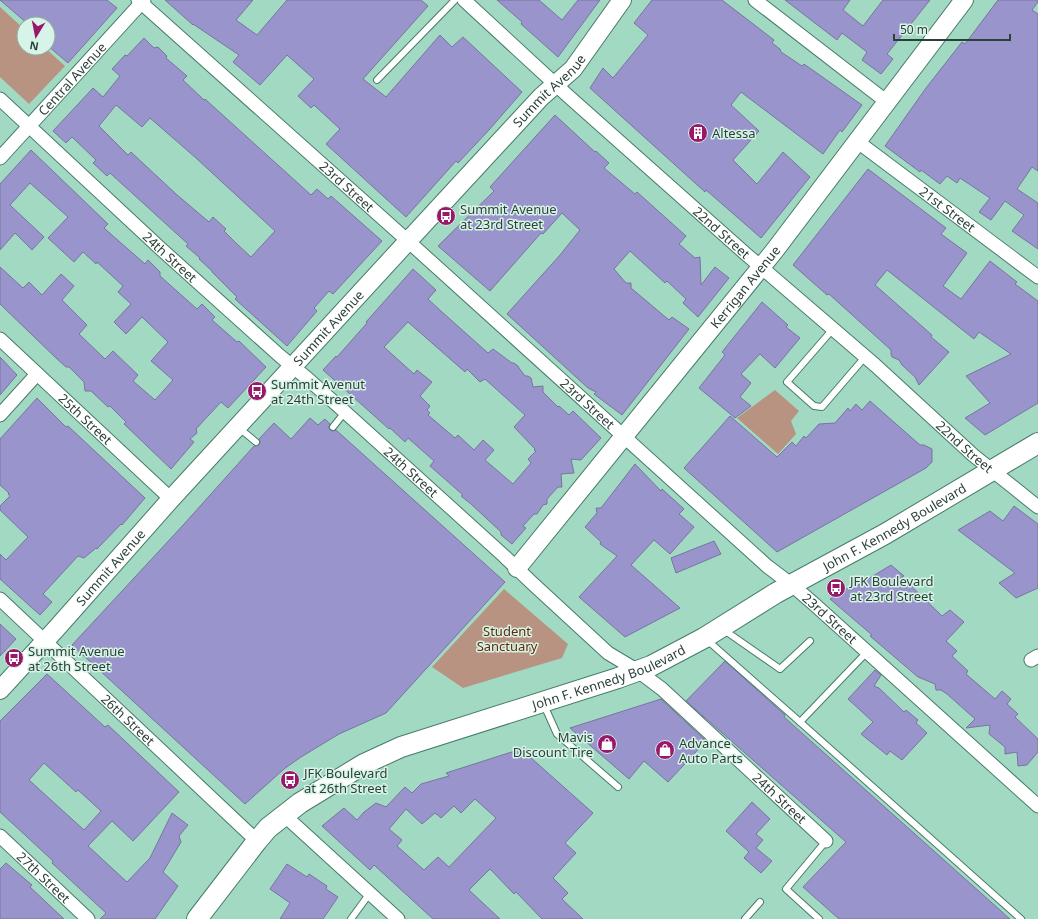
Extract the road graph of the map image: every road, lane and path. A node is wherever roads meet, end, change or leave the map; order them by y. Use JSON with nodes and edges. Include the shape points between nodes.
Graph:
{"nodes":[{"id":1,"x":455,"y":0,"type":"edge"},
{"id":2,"x":464,"y":0,"type":"edge"},
{"id":3,"x":622,"y":0,"type":"edge"},
{"id":4,"x":755,"y":0,"type":"edge"},
{"id":5,"x":964,"y":0,"type":"edge"},
{"id":6,"x":141,"y":1,"type":"edge"},
{"id":7,"x":377,"y":80,"type":"dead end"},
{"id":8,"x":556,"y":85,"type":"junction"},
{"id":9,"x":0,"y":99,"type":"edge"},
{"id":10,"x":887,"y":102,"type":"junction"},
{"id":11,"x":30,"y":126,"type":"junction"},
{"id":12,"x":858,"y":142,"type":"junction"},
{"id":13,"x":0,"y":158,"type":"edge"},
{"id":14,"x":408,"y":241,"type":"junction"},
{"id":15,"x":761,"y":266,"type":"junction"},
{"id":16,"x":1038,"y":277,"type":"edge"},
{"id":17,"x":833,"y":329,"type":"junction"},
{"id":18,"x":0,"y":339,"type":"edge"},
{"id":19,"x":865,"y":357,"type":"junction"},
{"id":20,"x":293,"y":367,"type":"junction"},
{"id":21,"x":37,"y":374,"type":"junction"},
{"id":22,"x":345,"y":412,"type":"junction"},
{"id":23,"x":0,"y":415,"type":"edge"},
{"id":24,"x":238,"y":427,"type":"junction"},
{"id":25,"x":333,"y":427,"type":"dead end"},
{"id":26,"x":624,"y":437,"type":"junction"},
{"id":27,"x":256,"y":442,"type":"dead end"},
{"id":28,"x":1038,"y":443,"type":"edge"},
{"id":29,"x":992,"y":471,"type":"junction"},
{"id":30,"x":171,"y":499,"type":"junction"},
{"id":31,"x":1038,"y":507,"type":"edge"},
{"id":32,"x":518,"y":568,"type":"junction"},
{"id":33,"x":792,"y":585,"type":"junction"},
{"id":34,"x":0,"y":599,"type":"edge"},
{"id":35,"x":721,"y":627,"type":"junction"},
{"id":36,"x":704,"y":638,"type":"junction"},
{"id":37,"x":45,"y":641,"type":"junction"},
{"id":38,"x":810,"y":641,"type":"dead end"},
{"id":39,"x":867,"y":652,"type":"junction"},
{"id":40,"x":638,"y":671,"type":"junction"},
{"id":41,"x":0,"y":690,"type":"edge"},
{"id":42,"x":543,"y":701,"type":"junction"},
{"id":43,"x":800,"y":722,"type":"junction"},
{"id":44,"x":618,"y":787,"type":"dead end"},
{"id":45,"x":1038,"y":806,"type":"edge"},
{"id":46,"x":284,"y":815,"type":"junction"},
{"id":47,"x":0,"y":836,"type":"edge"},
{"id":48,"x":257,"y":841,"type":"junction"},
{"id":49,"x":826,"y":841,"type":"joint"},
{"id":50,"x":370,"y":893,"type":"junction"},
{"id":51,"x":760,"y":902,"type":"dead end"},
{"id":52,"x":88,"y":919,"type":"edge"},
{"id":53,"x":198,"y":919,"type":"edge"},
{"id":54,"x":351,"y":919,"type":"edge"},
{"id":55,"x":398,"y":919,"type":"edge"},
{"id":56,"x":745,"y":919,"type":"edge"},
{"id":57,"x":819,"y":919,"type":"edge"},
{"id":58,"x":1021,"y":919,"type":"edge"}],
"edges":[{"from":1,"to":7,"type":"lane"},
{"from":2,"to":8,"type":"street","name":"22nd Street"},
{"from":3,"to":8,"type":"street","name":"Summit Avenue","via":[[572,69]]},
{"from":4,"to":10,"type":"street"},
{"from":5,"to":10,"type":"street","name":"Kerrigan Avenue"},
{"from":6,"to":11,"type":"street","name":"Central Avenue"},
{"from":6,"to":14,"type":"street","name":"23rd Street"},
{"from":8,"to":14,"type":"street","name":"Summit Avenue","via":[[541,97]]},
{"from":8,"to":15,"type":"street","name":"22nd Street"},
{"from":9,"to":11,"type":"street","name":"24th Street"},
{"from":10,"to":12,"type":"street","name":"Kerrigan Avenue"},
{"from":11,"to":13,"type":"street","name":"Central Avenue"},
{"from":11,"to":20,"type":"street","name":"24th Street","via":[[161,249]]},
{"from":12,"to":15,"type":"street","name":"Kerrigan Avenue"},
{"from":12,"to":16,"type":"street","name":"21st Street"},
{"from":14,"to":20,"type":"street","name":"Summit Avenue"},
{"from":14,"to":26,"type":"street","name":"23rd Street"},
{"from":15,"to":17,"type":"street","name":"22nd Street"},
{"from":15,"to":26,"type":"street","name":"Kerrigan Avenue"},
{"from":17,"to":19,"type":"street","name":"22nd Street"},
{"from":17,"to":19,"type":"lane","via":[[787,382],[814,406],[822,407]]},
{"from":18,"to":21,"type":"street","name":"25th Street"},
{"from":19,"to":29,"type":"street","name":"22nd Street"},
{"from":20,"to":22,"type":"street","name":"24th Street"},
{"from":20,"to":24,"type":"street","name":"Summit Avenue"},
{"from":21,"to":23,"type":"street"},
{"from":21,"to":30,"type":"street","name":"25th Street"},
{"from":22,"to":25,"type":"lane"},
{"from":22,"to":32,"type":"street","name":"24th Street"},
{"from":24,"to":27,"type":"lane"},
{"from":24,"to":30,"type":"street","name":"Summit Avenue"},
{"from":26,"to":32,"type":"street","name":"Kerrigan Avenue"},
{"from":26,"to":33,"type":"street","name":"23rd Street","via":[[767,566]]},
{"from":28,"to":29,"type":"main road","name":"John F. Kennedy Boulevard"},
{"from":29,"to":31,"type":"street","name":"22nd Street"},
{"from":29,"to":33,"type":"main road","name":"John F. Kennedy Boulevard"},
{"from":30,"to":37,"type":"street","name":"Summit Avenue"},
{"from":32,"to":40,"type":"street","name":"24th Street","via":[[608,652]]},
{"from":33,"to":35,"type":"main road","name":"John F. Kennedy Boulevard"},
{"from":33,"to":39,"type":"street","name":"23rd Street"},
{"from":34,"to":37,"type":"street","name":"26th Street"},
{"from":35,"to":36,"type":"main road","name":"John F. Kennedy Boulevard"},
{"from":35,"to":38,"type":"lane","via":[[780,669]]},
{"from":36,"to":40,"type":"main road","name":"John F. Kennedy Boulevard"},
{"from":36,"to":43,"type":"lane"},
{"from":37,"to":41,"type":"street","name":"Summit Avenue"},
{"from":37,"to":48,"type":"street","name":"26th Street"},
{"from":39,"to":43,"type":"lane"},
{"from":39,"to":45,"type":"street","name":"23rd Street"},
{"from":40,"to":42,"type":"main road","name":"John F. Kennedy Boulevard"},
{"from":40,"to":49,"type":"street","name":"24th Street","via":[[662,689]]},
{"from":42,"to":44,"type":"lane","via":[[557,734]]},
{"from":42,"to":46,"type":"main road","name":"John F. Kennedy Boulevard","via":[[401,747],[364,764]]},
{"from":43,"to":58,"type":"lane"},
{"from":46,"to":48,"type":"main road","name":"John F. Kennedy Boulevard"},
{"from":46,"to":50,"type":"street"},
{"from":47,"to":52,"type":"street","name":"27th Street"},
{"from":48,"to":53,"type":"main road","name":"John F. Kennedy Boulevard"},
{"from":49,"to":57,"type":"lane","via":[[786,889]]},
{"from":50,"to":54,"type":"lane"},
{"from":50,"to":55,"type":"street"},
{"from":51,"to":56,"type":"lane"}]}
